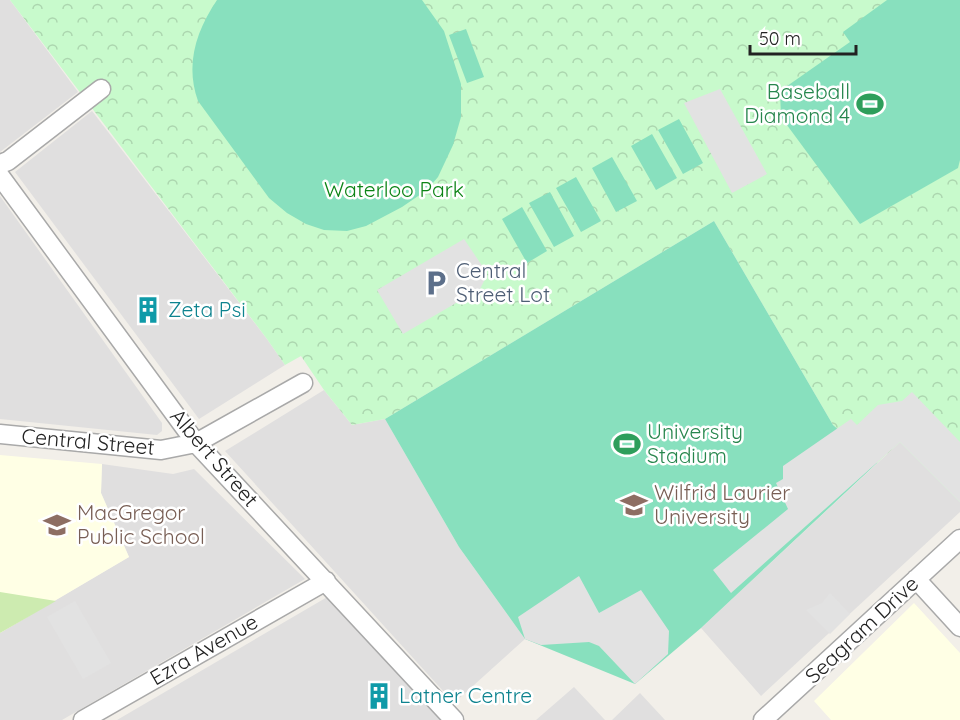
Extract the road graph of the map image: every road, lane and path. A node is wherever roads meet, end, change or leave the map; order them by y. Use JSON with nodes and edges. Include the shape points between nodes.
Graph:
{"nodes":[{"id":1,"x":100,"y":89,"type":"dead end"},
{"id":2,"x":0,"y":164,"type":"edge"},
{"id":3,"x":0,"y":176,"type":"edge"},
{"id":4,"x":303,"y":383,"type":"dead end"},
{"id":5,"x":0,"y":434,"type":"edge"},
{"id":6,"x":196,"y":443,"type":"junction"},
{"id":7,"x":960,"y":539,"type":"edge"},
{"id":8,"x":916,"y":579,"type":"junction"},
{"id":9,"x":326,"y":581,"type":"junction"},
{"id":10,"x":960,"y":627,"type":"edge"},
{"id":11,"x":83,"y":720,"type":"edge"},
{"id":12,"x":454,"y":720,"type":"edge"},
{"id":13,"x":763,"y":720,"type":"edge"}],
"edges":[{"from":1,"to":2,"type":"street"},
{"from":3,"to":6,"type":"street","name":"Albert Street"},
{"from":4,"to":6,"type":"street","name":"Central Street"},
{"from":5,"to":6,"type":"street","name":"Central Street","via":[[161,450]]},
{"from":6,"to":9,"type":"street","name":"Albert Street"},
{"from":7,"to":8,"type":"street","name":"Seagram Drive"},
{"from":8,"to":10,"type":"street"},
{"from":8,"to":13,"type":"street","name":"Seagram Drive"},
{"from":9,"to":11,"type":"street","name":"Ezra Avenue"},
{"from":9,"to":12,"type":"street","name":"Albert Street"}]}
